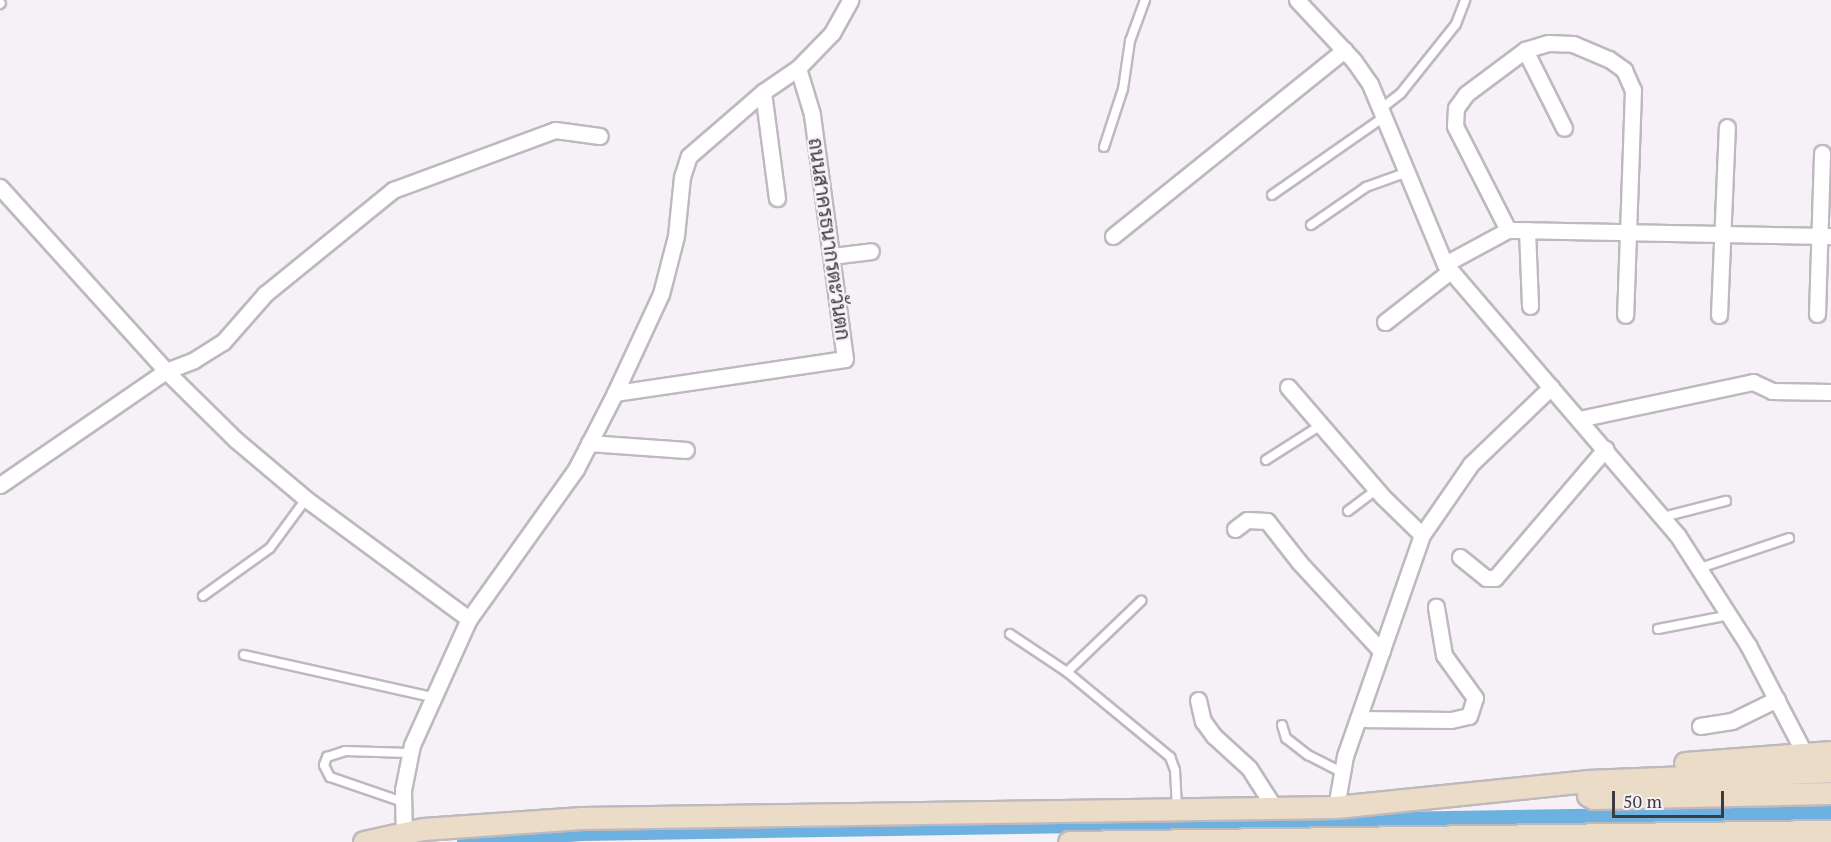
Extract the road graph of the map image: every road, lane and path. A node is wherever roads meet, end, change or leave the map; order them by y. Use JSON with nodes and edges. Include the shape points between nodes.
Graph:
{"nodes":[{"id":1,"x":850,"y":0,"type":"edge"},
{"id":2,"x":1145,"y":0,"type":"edge"},
{"id":3,"x":1297,"y":0,"type":"edge"},
{"id":4,"x":1465,"y":0,"type":"edge"},
{"id":5,"x":1344,"y":50,"type":"junction"},
{"id":6,"x":1525,"y":50,"type":"junction"},
{"id":7,"x":798,"y":68,"type":"junction"},
{"id":8,"x":763,"y":92,"type":"junction"},
{"id":9,"x":1384,"y":112,"type":"junction"},
{"id":10,"x":1727,"y":127,"type":"dead end"},
{"id":11,"x":1564,"y":128,"type":"dead end"},
{"id":12,"x":600,"y":135,"type":"dead end"},
{"id":13,"x":1104,"y":147,"type":"dead end"},
{"id":14,"x":1822,"y":153,"type":"dead end"},
{"id":15,"x":1408,"y":172,"type":"junction"},
{"id":16,"x":0,"y":187,"type":"edge"},
{"id":17,"x":1272,"y":195,"type":"dead end"},
{"id":18,"x":777,"y":198,"type":"dead end"},
{"id":19,"x":1311,"y":225,"type":"dead end"},
{"id":20,"x":1508,"y":230,"type":"junction"},
{"id":21,"x":1626,"y":230,"type":"junction"},
{"id":22,"x":1527,"y":231,"type":"junction"},
{"id":23,"x":1720,"y":233,"type":"junction"},
{"id":24,"x":1824,"y":235,"type":"edge"},
{"id":25,"x":1113,"y":236,"type":"dead end"},
{"id":26,"x":871,"y":251,"type":"dead end"},
{"id":27,"x":832,"y":256,"type":"junction"},
{"id":28,"x":1448,"y":268,"type":"junction"},
{"id":29,"x":1530,"y":306,"type":"dead end"},
{"id":30,"x":1817,"y":314,"type":"dead end"},
{"id":31,"x":1625,"y":315,"type":"dead end"},
{"id":32,"x":1719,"y":315,"type":"dead end"},
{"id":33,"x":1385,"y":322,"type":"dead end"},
{"id":34,"x":166,"y":371,"type":"junction"},
{"id":35,"x":1288,"y":387,"type":"dead end"},
{"id":36,"x":1551,"y":387,"type":"junction"},
{"id":37,"x":1831,"y":392,"type":"edge"},
{"id":38,"x":615,"y":393,"type":"junction"},
{"id":39,"x":1579,"y":419,"type":"junction"},
{"id":40,"x":1322,"y":424,"type":"junction"},
{"id":41,"x":589,"y":443,"type":"junction"},
{"id":42,"x":1605,"y":449,"type":"junction"},
{"id":43,"x":686,"y":450,"type":"dead end"},
{"id":44,"x":1266,"y":460,"type":"dead end"},
{"id":45,"x":0,"y":485,"type":"edge"},
{"id":46,"x":1377,"y":489,"type":"junction"},
{"id":47,"x":306,"y":499,"type":"junction"},
{"id":48,"x":1726,"y":501,"type":"dead end"},
{"id":49,"x":1348,"y":511,"type":"dead end"},
{"id":50,"x":1663,"y":517,"type":"junction"},
{"id":51,"x":1235,"y":529,"type":"dead end"},
{"id":52,"x":1422,"y":535,"type":"junction"},
{"id":53,"x":1789,"y":538,"type":"dead end"},
{"id":54,"x":1460,"y":557,"type":"dead end"},
{"id":55,"x":1700,"y":568,"type":"junction"},
{"id":56,"x":203,"y":596,"type":"dead end"},
{"id":57,"x":1141,"y":601,"type":"dead end"},
{"id":58,"x":1436,"y":607,"type":"dead end"},
{"id":59,"x":1730,"y":615,"type":"junction"},
{"id":60,"x":470,"y":619,"type":"junction"},
{"id":61,"x":1658,"y":629,"type":"dead end"},
{"id":62,"x":1010,"y":633,"type":"dead end"},
{"id":63,"x":1382,"y":652,"type":"junction"},
{"id":64,"x":244,"y":655,"type":"dead end"},
{"id":65,"x":1067,"y":672,"type":"junction"},
{"id":66,"x":432,"y":697,"type":"junction"},
{"id":67,"x":1198,"y":699,"type":"dead end"},
{"id":68,"x":1777,"y":699,"type":"junction"},
{"id":69,"x":1358,"y":719,"type":"junction"},
{"id":70,"x":1282,"y":725,"type":"dead end"},
{"id":71,"x":1700,"y":726,"type":"dead end"},
{"id":72,"x":1831,"y":752,"type":"edge"},
{"id":73,"x":410,"y":753,"type":"junction"},
{"id":74,"x":1816,"y":765,"type":"edge"},
{"id":75,"x":1340,"y":771,"type":"junction"},
{"id":76,"x":1587,"y":781,"type":"junction"},
{"id":77,"x":1550,"y":785,"type":"junction"},
{"id":78,"x":1831,"y":793,"type":"edge"},
{"id":79,"x":403,"y":802,"type":"junction"},
{"id":80,"x":1274,"y":807,"type":"junction"},
{"id":81,"x":1336,"y":807,"type":"junction"},
{"id":82,"x":1177,"y":809,"type":"junction"},
{"id":83,"x":1831,"y":831,"type":"edge"},
{"id":84,"x":1482,"y":835,"type":"junction"},
{"id":85,"x":403,"y":837,"type":"edge"},
{"id":86,"x":1431,"y":839,"type":"edge"},
{"id":87,"x":1269,"y":840,"type":"edge"},
{"id":88,"x":1185,"y":841,"type":"edge"},
{"id":89,"x":364,"y":842,"type":"edge"},
{"id":90,"x":1069,"y":842,"type":"edge"},
{"id":91,"x":1531,"y":842,"type":"edge"}],
"edges":[{"from":1,"to":7,"type":"street","via":[[832,33]]},
{"from":2,"to":13,"type":"lane","via":[[1130,41],[1123,89]]},
{"from":3,"to":5,"type":"street"},
{"from":4,"to":9,"type":"lane","via":[[1456,24]]},
{"from":5,"to":9,"type":"street"},
{"from":5,"to":25,"type":"street"},
{"from":6,"to":11,"type":"street"},
{"from":6,"to":20,"type":"street","via":[[1466,93],[1456,108],[1455,126]]},
{"from":6,"to":21,"type":"street","via":[[1548,43],[1573,44],[1624,70],[1633,90]]},
{"from":7,"to":8,"type":"street"},
{"from":7,"to":27,"type":"street","name":"ถนนสาครธนากรตะวันตก","via":[[812,114]]},
{"from":8,"to":18,"type":"street"},
{"from":8,"to":38,"type":"street","via":[[689,156],[682,177],[676,236],[661,294]]},
{"from":9,"to":15,"type":"street"},
{"from":9,"to":17,"type":"lane"},
{"from":10,"to":23,"type":"street"},
{"from":12,"to":34,"type":"street","via":[[555,130],[393,190],[265,294],[223,342]]},
{"from":14,"to":24,"type":"street"},
{"from":15,"to":19,"type":"lane","via":[[1366,187]]},
{"from":15,"to":28,"type":"street"},
{"from":16,"to":34,"type":"street"},
{"from":20,"to":22,"type":"street"},
{"from":20,"to":28,"type":"street"},
{"from":21,"to":22,"type":"street"},
{"from":21,"to":23,"type":"street"},
{"from":21,"to":31,"type":"street"},
{"from":22,"to":29,"type":"street"},
{"from":23,"to":24,"type":"street"},
{"from":23,"to":32,"type":"street"},
{"from":24,"to":30,"type":"street"},
{"from":26,"to":27,"type":"street"},
{"from":27,"to":38,"type":"street","name":"ถนนสาครธนากรตะวันตก","via":[[846,354],[840,362]]},
{"from":28,"to":33,"type":"street"},
{"from":28,"to":36,"type":"street"},
{"from":34,"to":45,"type":"street"},
{"from":34,"to":47,"type":"street","via":[[236,440]]},
{"from":35,"to":40,"type":"street"},
{"from":36,"to":39,"type":"street"},
{"from":36,"to":52,"type":"street","via":[[1471,464]]},
{"from":37,"to":39,"type":"street","via":[[1772,391],[1753,382]]},
{"from":38,"to":41,"type":"street"},
{"from":39,"to":42,"type":"street"},
{"from":40,"to":44,"type":"lane"},
{"from":40,"to":46,"type":"street"},
{"from":41,"to":43,"type":"street"},
{"from":41,"to":60,"type":"street","via":[[576,469]]},
{"from":42,"to":50,"type":"street"},
{"from":42,"to":54,"type":"street","via":[[1495,578],[1486,578]]},
{"from":46,"to":49,"type":"lane"},
{"from":46,"to":52,"type":"street"},
{"from":47,"to":56,"type":"lane","via":[[270,548]]},
{"from":47,"to":60,"type":"street"},
{"from":48,"to":50,"type":"lane"},
{"from":50,"to":55,"type":"street"},
{"from":51,"to":63,"type":"street","via":[[1247,520],[1267,521],[1312,578]]},
{"from":52,"to":63,"type":"street"},
{"from":53,"to":55,"type":"lane"},
{"from":55,"to":59,"type":"street"},
{"from":57,"to":65,"type":"lane"},
{"from":58,"to":69,"type":"street","via":[[1444,654],[1475,698],[1469,716],[1451,720]]},
{"from":59,"to":61,"type":"lane"},
{"from":59,"to":68,"type":"street"},
{"from":60,"to":66,"type":"street"},
{"from":62,"to":65,"type":"lane"},
{"from":63,"to":69,"type":"street"},
{"from":64,"to":66,"type":"lane"},
{"from":65,"to":82,"type":"lane","via":[[1170,757],[1175,770]]},
{"from":66,"to":73,"type":"street"},
{"from":67,"to":80,"type":"street","via":[[1203,721],[1249,768]]},
{"from":68,"to":71,"type":"street","via":[[1732,721]]},
{"from":68,"to":74,"type":"street"},
{"from":69,"to":75,"type":"street"},
{"from":70,"to":75,"type":"lane","via":[[1286,738],[1308,755]]},
{"from":72,"to":74,"type":"street"},
{"from":73,"to":79,"type":"street"},
{"from":73,"to":79,"type":"lane","via":[[345,751],[327,757],[324,765],[330,777]]},
{"from":74,"to":76,"type":"street"},
{"from":74,"to":77,"type":"street","via":[[1591,770]]},
{"from":75,"to":81,"type":"street"},
{"from":76,"to":77,"type":"street"},
{"from":76,"to":78,"type":"street","via":[[1588,795],[1593,798]]},
{"from":77,"to":81,"type":"street"},
{"from":79,"to":85,"type":"street"},
{"from":80,"to":81,"type":"street"},
{"from":80,"to":82,"type":"street"},
{"from":82,"to":85,"type":"street","via":[[582,818]]},
{"from":83,"to":84,"type":"street"},
{"from":84,"to":86,"type":"street"},
{"from":84,"to":91,"type":"street"},
{"from":85,"to":89,"type":"street"},
{"from":86,"to":87,"type":"street"},
{"from":87,"to":88,"type":"street"},
{"from":88,"to":90,"type":"street"}]}
